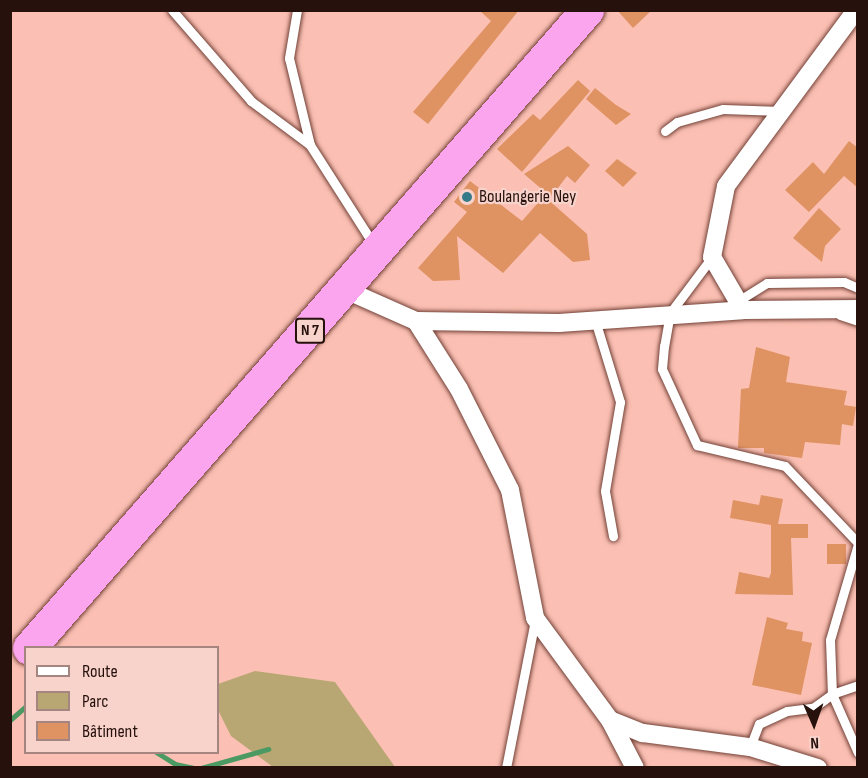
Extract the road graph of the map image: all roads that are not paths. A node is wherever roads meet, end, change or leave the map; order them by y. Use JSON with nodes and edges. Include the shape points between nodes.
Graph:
{"nodes":[{"id":1,"x":172,"y":10,"type":"edge"},
{"id":2,"x":297,"y":10,"type":"edge"},
{"id":3,"x":587,"y":10,"type":"edge"},
{"id":4,"x":856,"y":10,"type":"edge"},
{"id":5,"x":783,"y":111,"type":"junction"},
{"id":6,"x":665,"y":131,"type":"dead end"},
{"id":7,"x":310,"y":145,"type":"junction"},
{"id":8,"x":379,"y":253,"type":"junction"},
{"id":9,"x":712,"y":256,"type":"junction"},
{"id":10,"x":858,"y":288,"type":"edge"},
{"id":11,"x":346,"y":290,"type":"junction"},
{"id":12,"x":741,"y":305,"type":"junction"},
{"id":13,"x":858,"y":309,"type":"edge"},
{"id":14,"x":829,"y":311,"type":"junction"},
{"id":15,"x":670,"y":314,"type":"junction"},
{"id":16,"x":595,"y":320,"type":"junction"},
{"id":17,"x":416,"y":321,"type":"junction"},
{"id":18,"x":858,"y":321,"type":"edge"},
{"id":19,"x":614,"y":536,"type":"dead end"},
{"id":20,"x":858,"y":544,"type":"edge"},
{"id":21,"x":536,"y":618,"type":"junction"},
{"id":22,"x":30,"y":646,"type":"edge"},
{"id":23,"x":24,"y":652,"type":"edge"},
{"id":24,"x":10,"y":668,"type":"edge"},
{"id":25,"x":858,"y":686,"type":"edge"},
{"id":26,"x":832,"y":694,"type":"junction"},
{"id":27,"x":610,"y":720,"type":"junction"},
{"id":28,"x":750,"y":747,"type":"junction"},
{"id":29,"x":858,"y":753,"type":"edge"},
{"id":30,"x":506,"y":768,"type":"edge"},
{"id":31,"x":635,"y":768,"type":"edge"},
{"id":32,"x":818,"y":768,"type":"edge"}],
"edges":[{"from":1,"to":7,"type":"lane","via":[[251,101]]},
{"from":2,"to":7,"type":"lane","via":[[289,58]]},
{"from":3,"to":8,"type":"highway","number":"N 7"},
{"from":4,"to":5,"type":"street"},
{"from":5,"to":6,"type":"lane","via":[[723,109],[677,122]]},
{"from":5,"to":9,"type":"street","via":[[726,186]]},
{"from":7,"to":8,"type":"lane"},
{"from":8,"to":11,"type":"highway","number":"N 7"},
{"from":9,"to":12,"type":"street"},
{"from":9,"to":15,"type":"lane"},
{"from":10,"to":12,"type":"lane","via":[[844,282],[767,283]]},
{"from":11,"to":17,"type":"street"},
{"from":11,"to":22,"type":"highway","number":"N 7"},
{"from":12,"to":14,"type":"street"},
{"from":12,"to":15,"type":"street"},
{"from":13,"to":14,"type":"street"},
{"from":14,"to":18,"type":"lane"},
{"from":15,"to":16,"type":"street"},
{"from":15,"to":20,"type":"lane","via":[[662,369],[697,445],[785,466]]},
{"from":16,"to":17,"type":"street"},
{"from":16,"to":19,"type":"lane","via":[[620,402],[605,491]]},
{"from":17,"to":21,"type":"street","via":[[459,389],[510,489]]},
{"from":20,"to":26,"type":"lane","via":[[830,640]]},
{"from":21,"to":27,"type":"street"},
{"from":21,"to":30,"type":"lane"},
{"from":23,"to":24,"type":"highway","number":"N 7"},
{"from":25,"to":26,"type":"lane"},
{"from":26,"to":28,"type":"lane","via":[[813,708],[787,711],[759,724]]},
{"from":26,"to":29,"type":"lane"},
{"from":27,"to":28,"type":"street","via":[[643,733]]},
{"from":27,"to":31,"type":"street"},
{"from":28,"to":32,"type":"street"}]}
